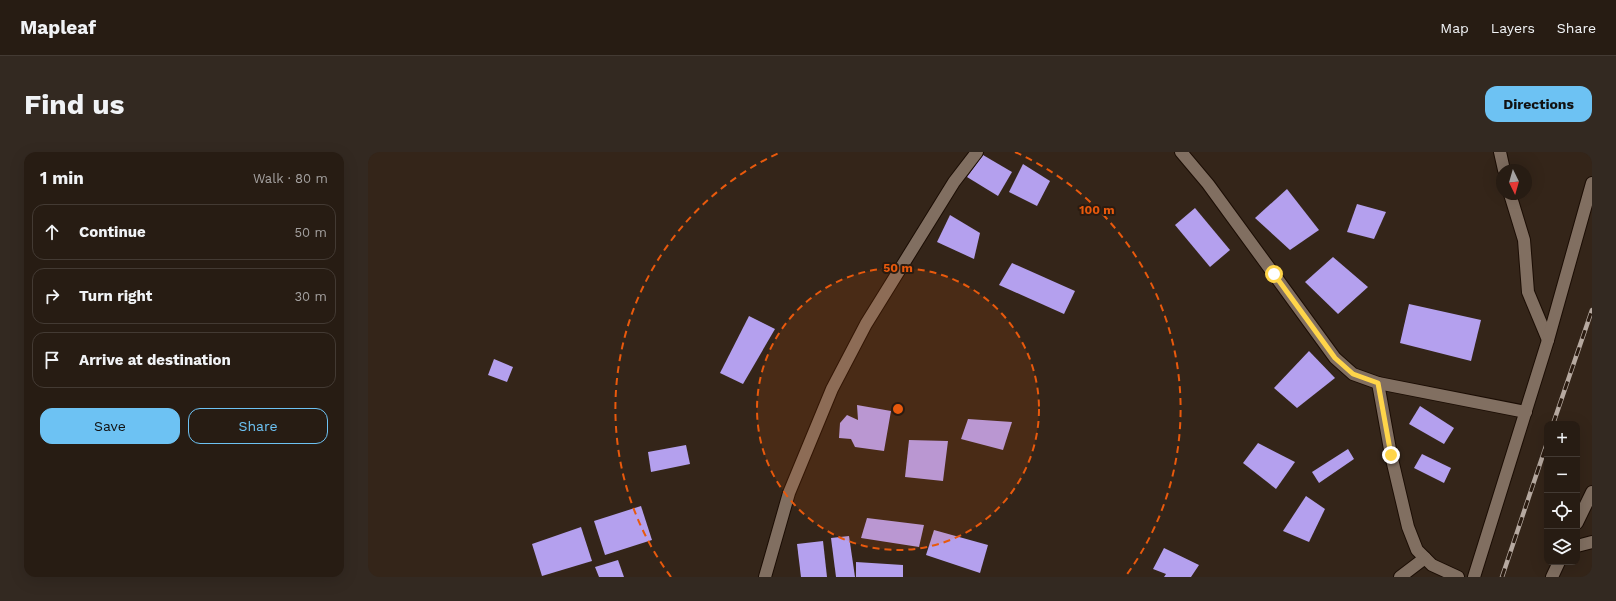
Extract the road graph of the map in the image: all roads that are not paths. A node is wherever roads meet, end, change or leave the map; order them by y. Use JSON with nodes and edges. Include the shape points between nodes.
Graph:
{"nodes":[{"id":1,"x":977,"y":152,"type":"edge"},
{"id":2,"x":1181,"y":152,"type":"edge"},
{"id":3,"x":1500,"y":152,"type":"edge"},
{"id":4,"x":1503,"y":164,"type":"edge"},
{"id":5,"x":1592,"y":183,"type":"edge"},
{"id":6,"x":1512,"y":200,"type":"edge"},
{"id":7,"x":1548,"y":340,"type":"junction"},
{"id":8,"x":1378,"y":383,"type":"junction"},
{"id":9,"x":1526,"y":412,"type":"junction"},
{"id":10,"x":1592,"y":492,"type":"edge"},
{"id":11,"x":1580,"y":517,"type":"edge"},
{"id":12,"x":1592,"y":542,"type":"edge"},
{"id":13,"x":1580,"y":545,"type":"edge"},
{"id":14,"x":1425,"y":558,"type":"junction"},
{"id":15,"x":1558,"y":565,"type":"edge"},
{"id":16,"x":765,"y":577,"type":"edge"},
{"id":17,"x":1400,"y":577,"type":"edge"},
{"id":18,"x":1458,"y":577,"type":"edge"},
{"id":19,"x":1474,"y":577,"type":"edge"},
{"id":20,"x":1552,"y":577,"type":"edge"}],
"edges":[{"from":1,"to":16,"type":"street","via":[[954,182],[866,324],[832,389],[789,493]]},
{"from":2,"to":8,"type":"street","via":[[1208,184],[1335,358],[1353,374]]},
{"from":3,"to":4,"type":"street"},
{"from":5,"to":7,"type":"street"},
{"from":6,"to":7,"type":"street","via":[[1524,240],[1528,292]]},
{"from":7,"to":9,"type":"street"},
{"from":8,"to":9,"type":"street"},
{"from":8,"to":14,"type":"street","via":[[1400,500],[1417,550]]},
{"from":9,"to":19,"type":"street"},
{"from":10,"to":11,"type":"street"},
{"from":12,"to":13,"type":"street"},
{"from":14,"to":17,"type":"street"},
{"from":14,"to":18,"type":"street"},
{"from":15,"to":20,"type":"street"}]}
